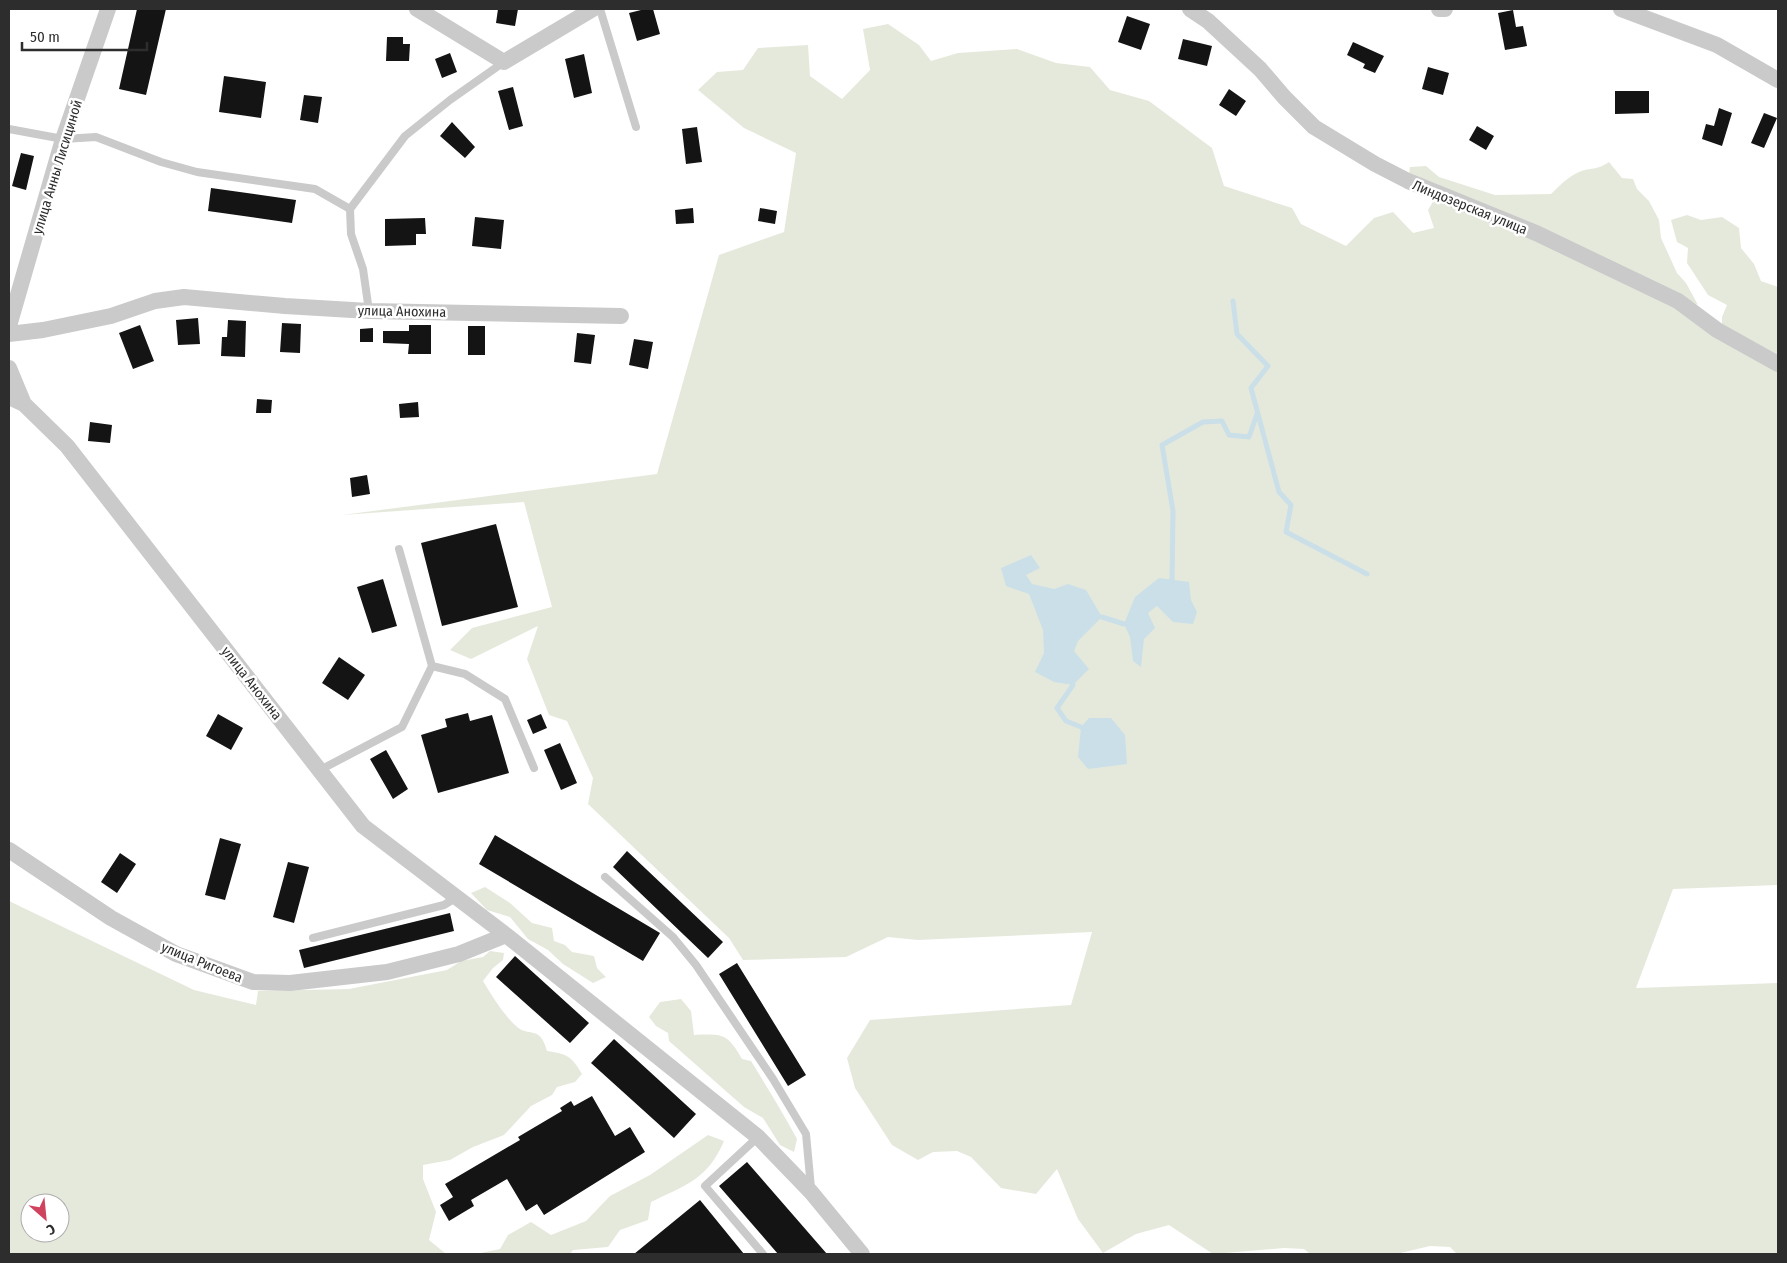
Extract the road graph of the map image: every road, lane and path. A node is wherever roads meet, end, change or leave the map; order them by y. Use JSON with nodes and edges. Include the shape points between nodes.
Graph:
{"nodes":[{"id":1,"x":108,"y":9,"type":"edge"},
{"id":2,"x":417,"y":9,"type":"edge"},
{"id":3,"x":592,"y":9,"type":"edge"},
{"id":4,"x":600,"y":9,"type":"edge"},
{"id":5,"x":1190,"y":9,"type":"edge"},
{"id":6,"x":1439,"y":9,"type":"edge"},
{"id":7,"x":1445,"y":9,"type":"edge"},
{"id":8,"x":1621,"y":9,"type":"edge"},
{"id":9,"x":504,"y":62,"type":"junction"},
{"id":10,"x":1778,"y":80,"type":"edge"},
{"id":11,"x":636,"y":127,"type":"dead end"},
{"id":12,"x":9,"y":129,"type":"edge"},
{"id":13,"x":63,"y":139,"type":"junction"},
{"id":14,"x":350,"y":209,"type":"junction"},
{"id":15,"x":369,"y":311,"type":"junction"},
{"id":16,"x":621,"y":316,"type":"dead end"},
{"id":17,"x":9,"y":326,"type":"edge"},
{"id":18,"x":9,"y":334,"type":"edge"},
{"id":19,"x":1778,"y":364,"type":"edge"},
{"id":20,"x":9,"y":368,"type":"edge"},
{"id":21,"x":9,"y":397,"type":"edge"},
{"id":22,"x":24,"y":404,"type":"junction"},
{"id":23,"x":399,"y":549,"type":"dead end"},
{"id":24,"x":432,"y":666,"type":"junction"},
{"id":25,"x":534,"y":768,"type":"dead end"},
{"id":26,"x":320,"y":770,"type":"junction"},
{"id":27,"x":9,"y":850,"type":"edge"},
{"id":28,"x":605,"y":877,"type":"dead end"},
{"id":29,"x":457,"y":897,"type":"junction"},
{"id":30,"x":506,"y":935,"type":"junction"},
{"id":31,"x":313,"y":938,"type":"dead end"},
{"id":32,"x":758,"y":1137,"type":"junction"},
{"id":33,"x":811,"y":1192,"type":"junction"},
{"id":34,"x":763,"y":1254,"type":"edge"},
{"id":35,"x":862,"y":1254,"type":"edge"}],
"edges":[{"from":1,"to":13,"type":"street","name":"улица Анны Лисициной"},
{"from":2,"to":9,"type":"street"},
{"from":3,"to":9,"type":"street"},
{"from":4,"to":11,"type":"lane"},
{"from":5,"to":19,"type":"street","name":"Линдозерская улица","via":[[1208,21],[1260,69],[1314,127],[1375,164],[1408,182],[1536,233],[1678,302],[1716,330]]},
{"from":6,"to":7,"type":"street"},
{"from":8,"to":10,"type":"street","via":[[1717,45]]},
{"from":9,"to":14,"type":"lane","via":[[405,136]]},
{"from":12,"to":13,"type":"lane"},
{"from":13,"to":14,"type":"lane","via":[[96,137],[197,172],[315,188]]},
{"from":13,"to":17,"type":"street","name":"улица Анны Лисициной"},
{"from":14,"to":15,"type":"lane","via":[[351,234],[363,269]]},
{"from":15,"to":16,"type":"street","name":"улица Анохина"},
{"from":15,"to":18,"type":"street","name":"улица Анохина","via":[[184,297],[111,316]]},
{"from":20,"to":22,"type":"street","name":"улица Анохина"},
{"from":21,"to":22,"type":"street","name":"улица Анохина"},
{"from":22,"to":26,"type":"street","name":"улица Анохина","via":[[67,446]]},
{"from":23,"to":24,"type":"lane"},
{"from":24,"to":25,"type":"lane","via":[[465,674],[505,699]]},
{"from":24,"to":26,"type":"lane","via":[[402,727]]},
{"from":26,"to":29,"type":"street","name":"улица Анохина","via":[[363,826]]},
{"from":27,"to":30,"type":"street","name":"улица Ригоева","via":[[111,918],[176,954],[253,982],[290,983],[386,972],[459,954]]},
{"from":28,"to":33,"type":"lane","via":[[673,938],[696,965],[773,1079],[806,1134]]},
{"from":29,"to":30,"type":"street","name":"улица Анохина"},
{"from":29,"to":31,"type":"lane","via":[[444,905]]},
{"from":30,"to":32,"type":"street","name":"улица Анохина"},
{"from":32,"to":33,"type":"street","name":"улица Анохина"},
{"from":32,"to":34,"type":"lane","via":[[705,1186]]},
{"from":33,"to":35,"type":"street","name":"улица Анохина"}]}
